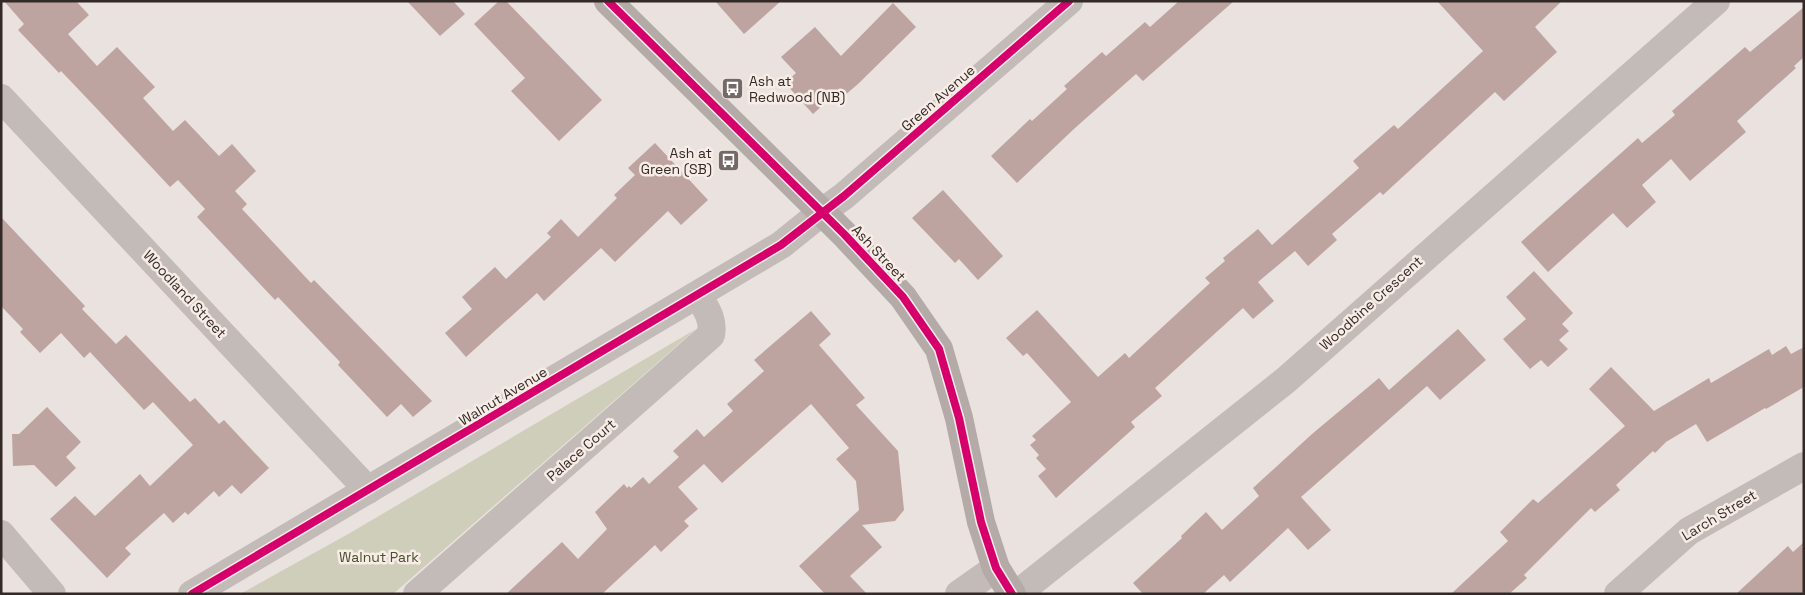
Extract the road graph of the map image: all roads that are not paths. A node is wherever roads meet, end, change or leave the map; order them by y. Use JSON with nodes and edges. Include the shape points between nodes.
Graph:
{"nodes":[{"id":1,"x":608,"y":1,"type":"edge"},
{"id":2,"x":1069,"y":1,"type":"edge"},
{"id":3,"x":1716,"y":1,"type":"edge"},
{"id":4,"x":1,"y":98,"type":"edge"},
{"id":5,"x":822,"y":212,"type":"junction"},
{"id":6,"x":698,"y":295,"type":"junction"},
{"id":7,"x":1804,"y":466,"type":"edge"},
{"id":8,"x":368,"y":490,"type":"junction"},
{"id":9,"x":1,"y":534,"type":"edge"},
{"id":10,"x":996,"y":568,"type":"junction"},
{"id":11,"x":52,"y":594,"type":"edge"},
{"id":12,"x":192,"y":594,"type":"edge"},
{"id":13,"x":417,"y":594,"type":"edge"},
{"id":14,"x":960,"y":594,"type":"edge"},
{"id":15,"x":1012,"y":594,"type":"edge"},
{"id":16,"x":1017,"y":594,"type":"edge"},
{"id":17,"x":1618,"y":594,"type":"edge"}],
"edges":[{"from":1,"to":5,"type":"main road","name":"Ash Street"},
{"from":2,"to":5,"type":"street","name":"Green Avenue"},
{"from":3,"to":16,"type":"street","name":"Woodbine Crescent","via":[[1286,380]]},
{"from":4,"to":8,"type":"street","name":"Woodland Street"},
{"from":5,"to":6,"type":"street","name":"Walnut Avenue","via":[[781,245]]},
{"from":5,"to":10,"type":"main road","name":"Ash Street","via":[[903,297],[939,349],[959,418],[981,522]]},
{"from":6,"to":8,"type":"street","name":"Walnut Avenue"},
{"from":6,"to":13,"type":"street","name":"Palace Court","via":[[711,317],[711,335]]},
{"from":7,"to":17,"type":"street","name":"Larch Street","via":[[1689,531]]},
{"from":8,"to":12,"type":"street","name":"Walnut Avenue"},
{"from":9,"to":11,"type":"street"},
{"from":10,"to":14,"type":"street"},
{"from":10,"to":15,"type":"main road","name":"Ash Street"}]}
